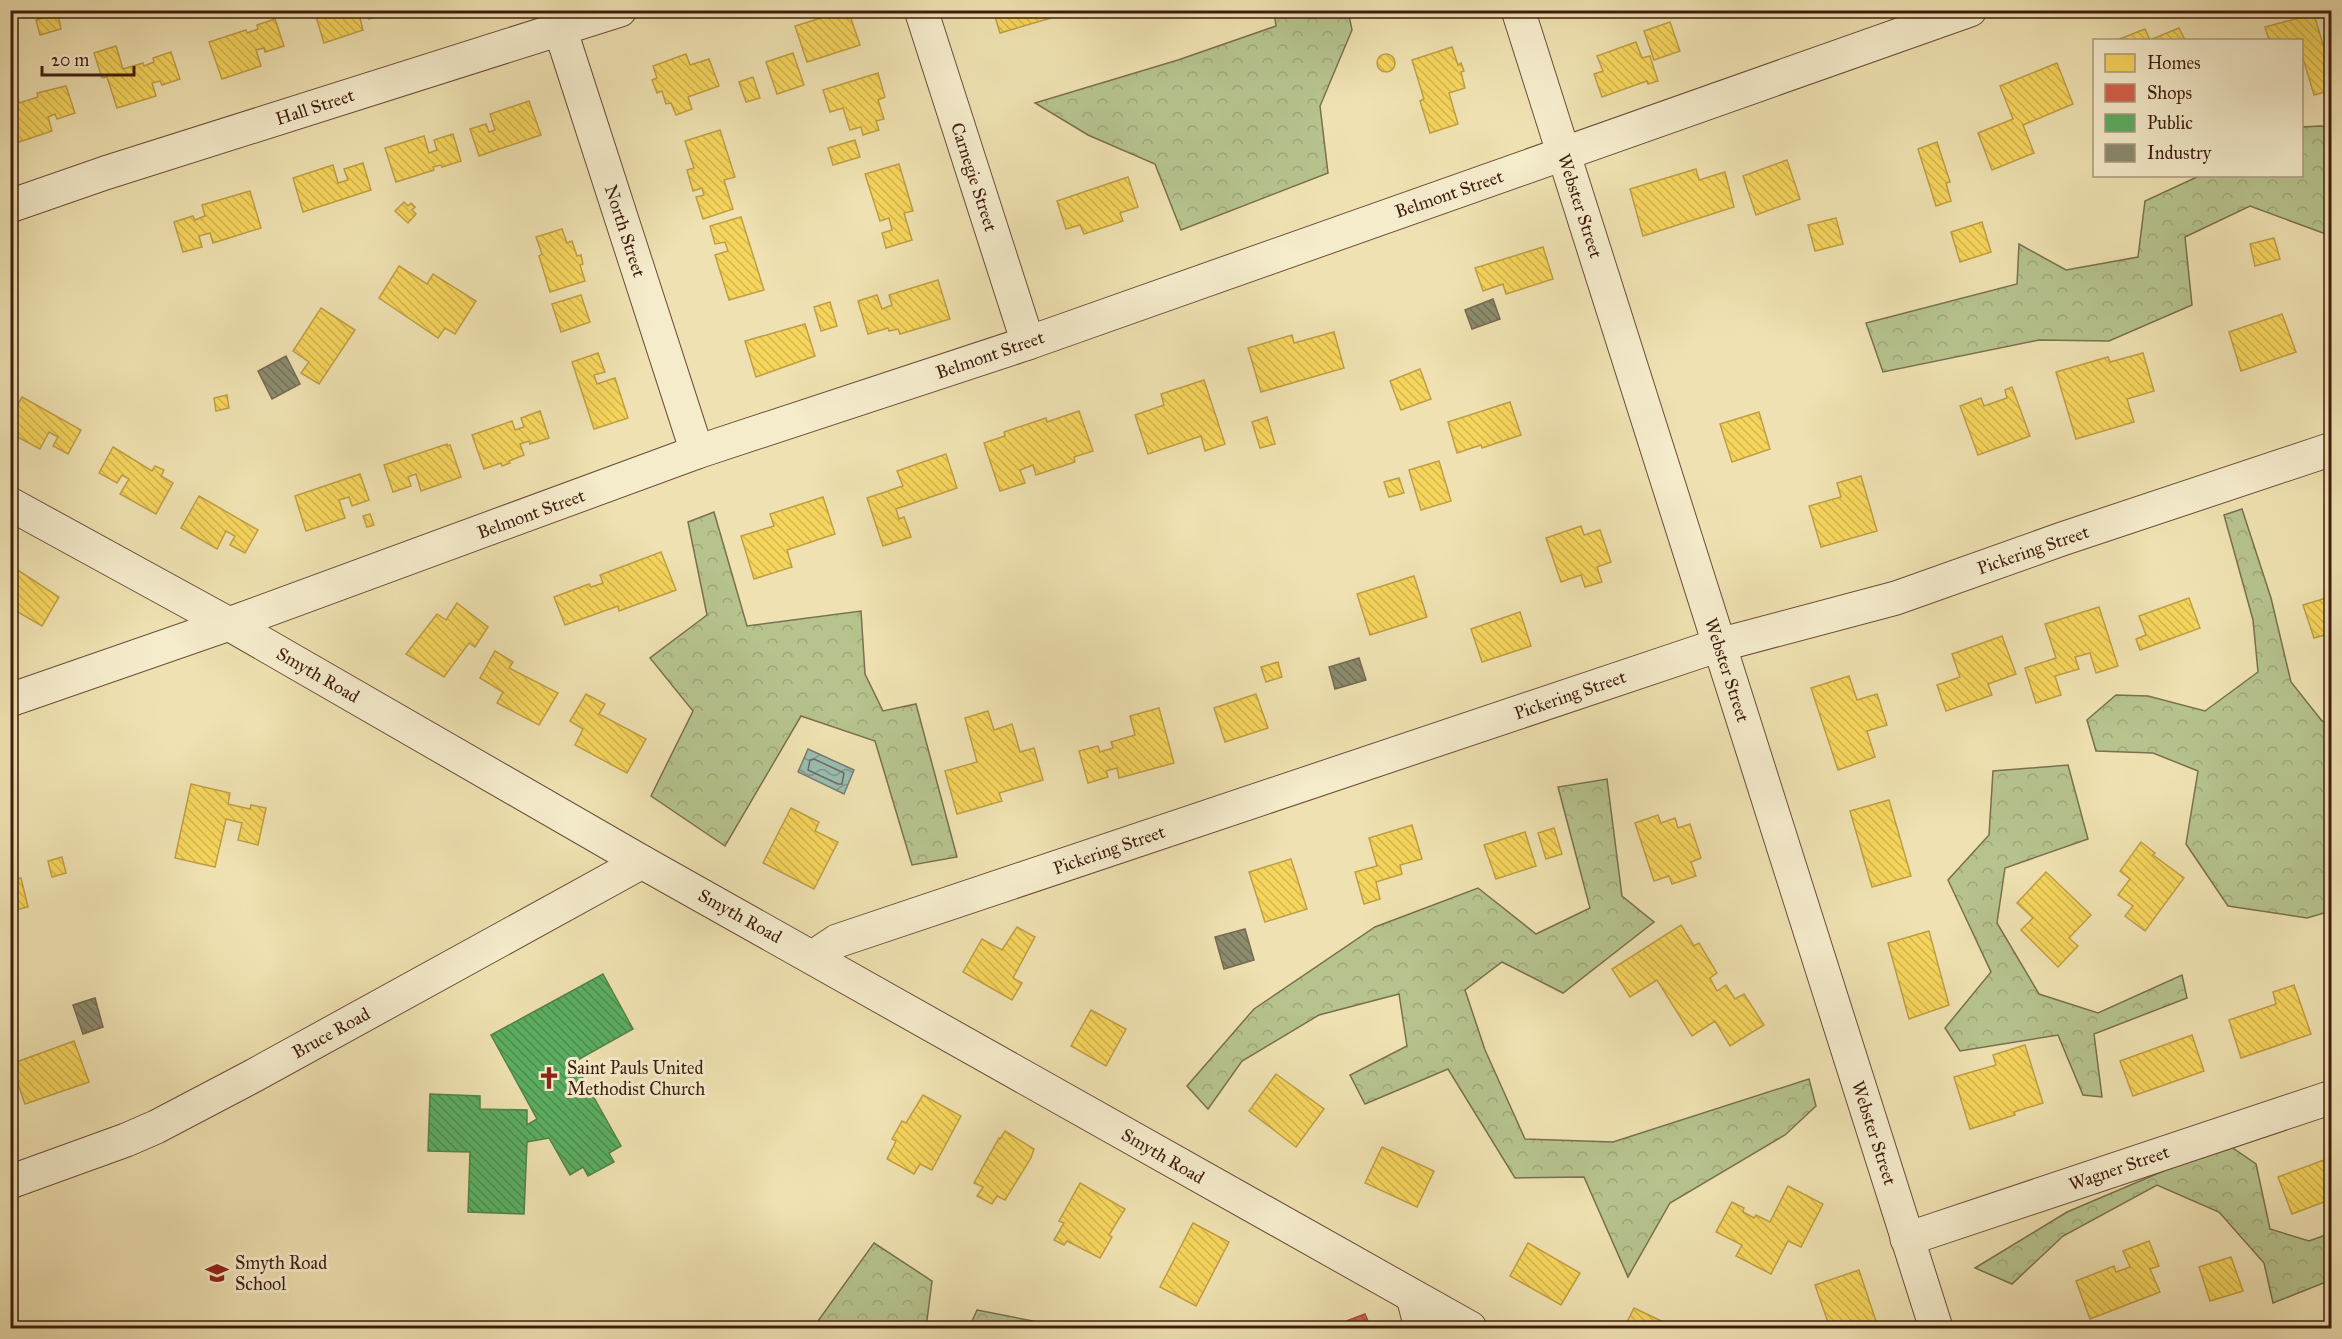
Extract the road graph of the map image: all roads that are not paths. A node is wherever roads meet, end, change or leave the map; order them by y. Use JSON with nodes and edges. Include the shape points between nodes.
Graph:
{"nodes":[{"id":1,"x":620,"y":10,"type":"edge"},
{"id":2,"x":921,"y":10,"type":"edge"},
{"id":3,"x":1518,"y":10,"type":"edge"},
{"id":4,"x":1970,"y":10,"type":"edge"},
{"id":5,"x":556,"y":20,"type":"edge"},
{"id":6,"x":1564,"y":154,"type":"junction"},
{"id":7,"x":10,"y":206,"type":"edge"},
{"id":8,"x":1028,"y":343,"type":"junction"},
{"id":9,"x":2331,"y":449,"type":"edge"},
{"id":10,"x":698,"y":452,"type":"junction"},
{"id":11,"x":10,"y":504,"type":"edge"},
{"id":12,"x":230,"y":624,"type":"junction"},
{"id":13,"x":1719,"y":645,"type":"junction"},
{"id":14,"x":10,"y":700,"type":"edge"},
{"id":15,"x":642,"y":862,"type":"junction"},
{"id":16,"x":813,"y":957,"type":"junction"},
{"id":17,"x":2331,"y":1097,"type":"edge"},
{"id":18,"x":10,"y":1182,"type":"edge"},
{"id":19,"x":1907,"y":1239,"type":"junction"},
{"id":20,"x":1413,"y":1297,"type":"junction"},
{"id":21,"x":1421,"y":1329,"type":"edge"},
{"id":22,"x":1470,"y":1329,"type":"edge"},
{"id":23,"x":1936,"y":1329,"type":"edge"}],
"edges":[{"from":1,"to":5,"type":"street","name":"Hall Street"},
{"from":2,"to":8,"type":"street","name":"Carnegie Street"},
{"from":3,"to":6,"type":"street","name":"Webster Street"},
{"from":4,"to":6,"type":"street","name":"Belmont Street"},
{"from":5,"to":7,"type":"street","name":"Hall Street"},
{"from":5,"to":10,"type":"street","name":"North Street"},
{"from":6,"to":8,"type":"street","name":"Belmont Street"},
{"from":6,"to":13,"type":"street","name":"Webster Street"},
{"from":8,"to":10,"type":"street","name":"Belmont Street"},
{"from":9,"to":13,"type":"street","name":"Pickering Street","via":[[1896,598]]},
{"from":10,"to":12,"type":"street","name":"Belmont Street"},
{"from":11,"to":12,"type":"street","name":"Smyth Road"},
{"from":12,"to":14,"type":"street","name":"Belmont Street"},
{"from":12,"to":15,"type":"street","name":"Smyth Road"},
{"from":13,"to":16,"type":"street","name":"Pickering Street","via":[[837,941]]},
{"from":13,"to":19,"type":"street","name":"Webster Street"},
{"from":15,"to":16,"type":"street","name":"Smyth Road"},
{"from":15,"to":18,"type":"street","name":"Bruce Road","via":[[156,1127]]},
{"from":16,"to":20,"type":"street","name":"Smyth Road"},
{"from":17,"to":19,"type":"street","name":"Wagner Street"},
{"from":19,"to":23,"type":"street","name":"Webster Street"},
{"from":20,"to":21,"type":"street"},
{"from":20,"to":22,"type":"street","name":"Smyth Road"}]}
